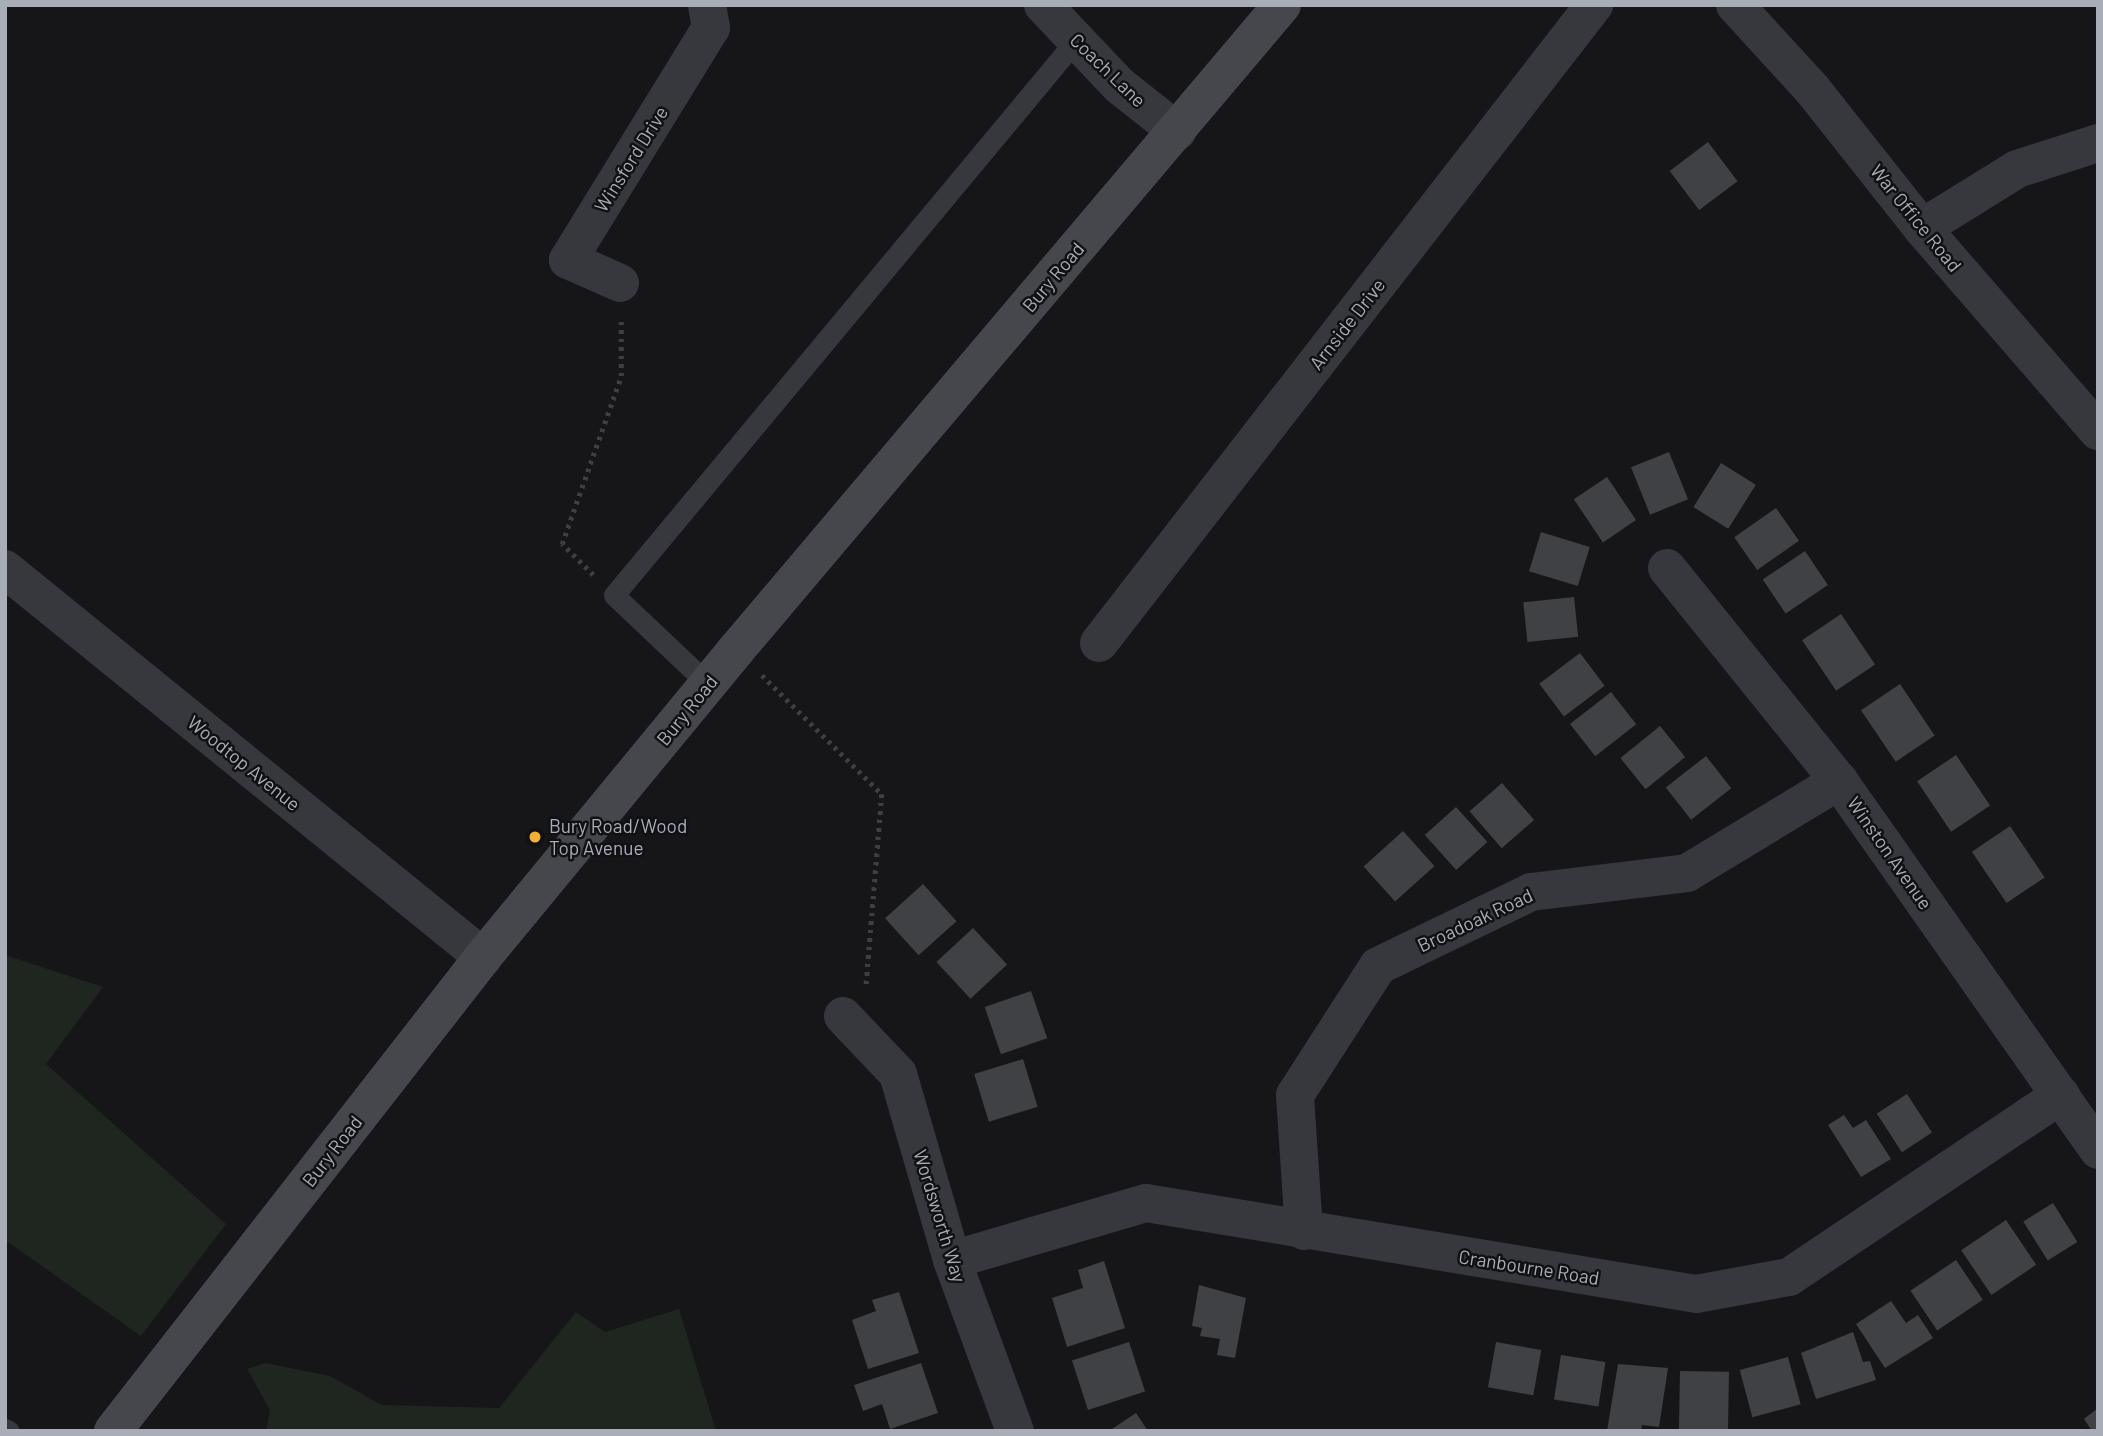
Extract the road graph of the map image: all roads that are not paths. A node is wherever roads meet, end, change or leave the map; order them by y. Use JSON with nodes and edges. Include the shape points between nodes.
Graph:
{"nodes":[{"id":1,"x":707,"y":5,"type":"edge"},
{"id":2,"x":1043,"y":5,"type":"edge"},
{"id":3,"x":1282,"y":5,"type":"edge"},
{"id":4,"x":1594,"y":5,"type":"edge"},
{"id":5,"x":1735,"y":5,"type":"edge"},
{"id":6,"x":1076,"y":40,"type":"junction"},
{"id":7,"x":1177,"y":131,"type":"junction"},
{"id":8,"x":2098,"y":143,"type":"edge"},
{"id":9,"x":1922,"y":228,"type":"junction"},
{"id":10,"x":620,"y":283,"type":"road end"},
{"id":11,"x":2098,"y":431,"type":"edge"},
{"id":12,"x":1667,"y":568,"type":"dead end"},
{"id":13,"x":5,"y":569,"type":"edge"},
{"id":14,"x":1099,"y":643,"type":"dead end"},
{"id":15,"x":708,"y":684,"type":"junction"},
{"id":16,"x":1839,"y":781,"type":"junction"},
{"id":17,"x":483,"y":957,"type":"junction"},
{"id":18,"x":853,"y":1026,"type":"road end"},
{"id":19,"x":2061,"y":1096,"type":"junction"},
{"id":20,"x":2098,"y":1150,"type":"edge"},
{"id":21,"x":1304,"y":1231,"type":"junction"},
{"id":22,"x":952,"y":1261,"type":"junction"},
{"id":23,"x":113,"y":1431,"type":"edge"},
{"id":24,"x":1015,"y":1431,"type":"edge"}],
"edges":[{"from":1,"to":10,"type":"street","name":"Winsford Drive","via":[[711,28],[568,260]]},
{"from":2,"to":6,"type":"street","name":"Coach Lane"},
{"from":3,"to":7,"type":"main road","name":"Bury Road"},
{"from":4,"to":14,"type":"street","name":"Arnside Drive"},
{"from":5,"to":9,"type":"street","name":"War Office Road","via":[[1812,89]]},
{"from":6,"to":7,"type":"street","name":"Coach Lane","via":[[1120,86]]},
{"from":6,"to":15,"type":"lane","via":[[614,595]]},
{"from":7,"to":15,"type":"main road","name":"Bury Road"},
{"from":8,"to":9,"type":"street","via":[[2017,169]]},
{"from":9,"to":11,"type":"street","name":"War Office Road"},
{"from":12,"to":16,"type":"street","name":"Winston Avenue"},
{"from":13,"to":17,"type":"street","name":"Woodtop Avenue"},
{"from":15,"to":17,"type":"main road","name":"Bury Road"},
{"from":16,"to":19,"type":"street","name":"Winston Avenue"},
{"from":16,"to":21,"type":"street","name":"Broadoak Road","via":[[1687,873],[1531,892],[1378,965],[1295,1095]]},
{"from":17,"to":23,"type":"main road","name":"Bury Road"},
{"from":18,"to":22,"type":"street","name":"Wordsworth Way","via":[[898,1074]]},
{"from":19,"to":20,"type":"street","name":"Winston Avenue"},
{"from":19,"to":21,"type":"street","name":"Cranbourne Road","via":[[1788,1277],[1696,1294]]},
{"from":21,"to":22,"type":"street","name":"Cranbourne Road","via":[[1146,1203]]},
{"from":22,"to":24,"type":"street","name":"Wordsworth Way"}]}
